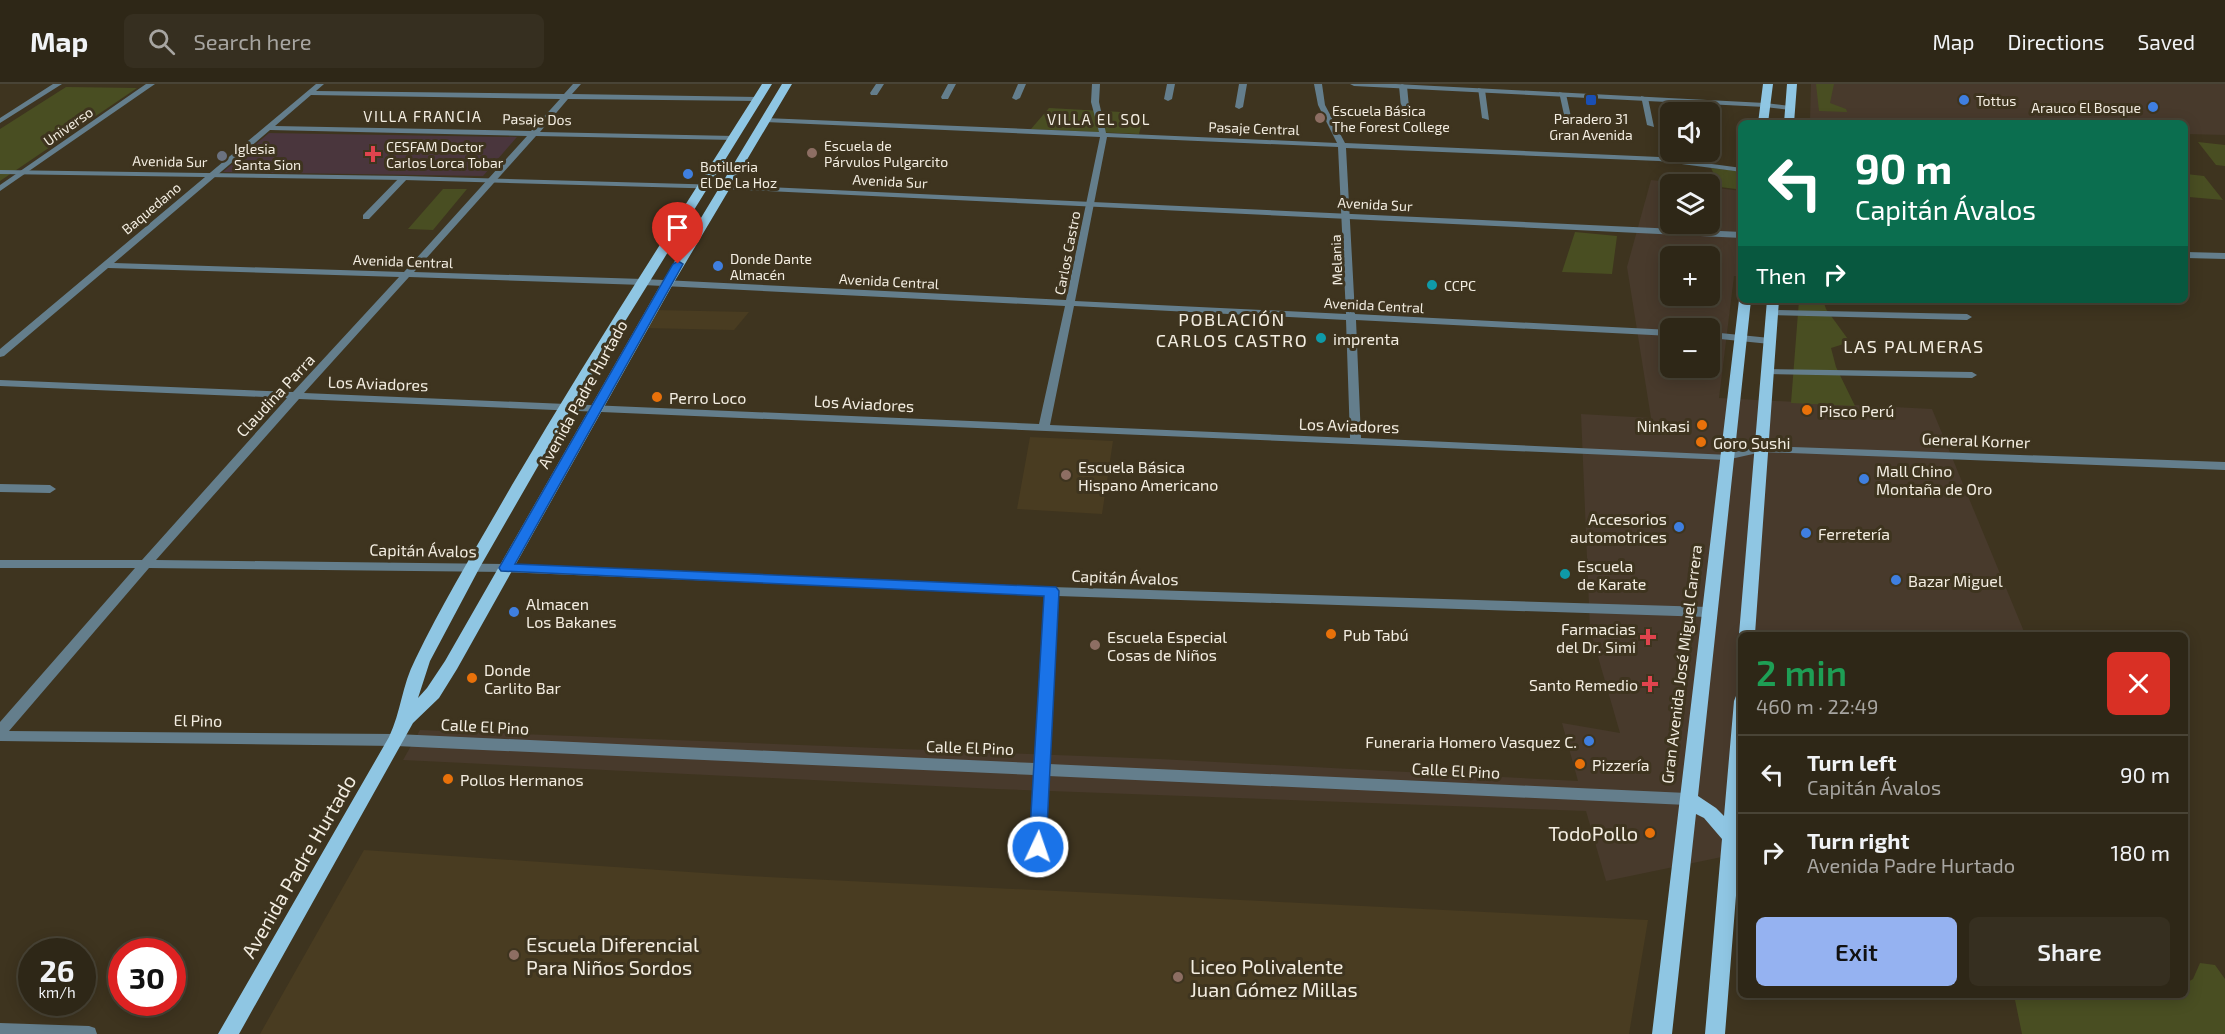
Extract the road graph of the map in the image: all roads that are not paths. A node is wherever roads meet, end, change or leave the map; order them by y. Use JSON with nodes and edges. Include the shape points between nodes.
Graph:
{"nodes":[{"id":1,"x":58,"y":84,"type":"edge"},
{"id":2,"x":151,"y":84,"type":"edge"},
{"id":3,"x":320,"y":84,"type":"edge"},
{"id":4,"x":577,"y":84,"type":"edge"},
{"id":5,"x":767,"y":84,"type":"edge"},
{"id":6,"x":788,"y":84,"type":"edge"},
{"id":7,"x":880,"y":84,"type":"edge"},
{"id":8,"x":952,"y":84,"type":"edge"},
{"id":9,"x":1022,"y":84,"type":"edge"},
{"id":10,"x":1096,"y":84,"type":"edge"},
{"id":11,"x":1171,"y":84,"type":"edge"},
{"id":12,"x":1243,"y":84,"type":"edge"},
{"id":13,"x":1318,"y":84,"type":"edge"},
{"id":14,"x":1354,"y":84,"type":"edge"},
{"id":15,"x":1768,"y":84,"type":"edge"},
{"id":16,"x":1792,"y":84,"type":"edge"},
{"id":17,"x":1403,"y":86,"type":"junction"},
{"id":18,"x":1481,"y":90,"type":"junction"},
{"id":19,"x":310,"y":93,"type":"junction"},
{"id":20,"x":874,"y":93,"type":"dead end"},
{"id":21,"x":1562,"y":94,"type":"junction"},
{"id":22,"x":566,"y":96,"type":"junction"},
{"id":23,"x":945,"y":98,"type":"dead end"},
{"id":24,"x":1644,"y":98,"type":"junction"},
{"id":25,"x":758,"y":99,"type":"junction"},
{"id":26,"x":1016,"y":99,"type":"dead end"},
{"id":27,"x":1168,"y":99,"type":"dead end"},
{"id":28,"x":1766,"y":105,"type":"junction"},
{"id":29,"x":1239,"y":107,"type":"dead end"},
{"id":30,"x":1790,"y":108,"type":"junction"},
{"id":31,"x":1406,"y":118,"type":"dead end"},
{"id":32,"x":1486,"y":118,"type":"dead end"},
{"id":33,"x":765,"y":120,"type":"junction"},
{"id":34,"x":1764,"y":120,"type":"edge"},
{"id":35,"x":1789,"y":120,"type":"edge"},
{"id":36,"x":0,"y":121,"type":"edge"},
{"id":37,"x":1570,"y":124,"type":"dead end"},
{"id":38,"x":1651,"y":125,"type":"dead end"},
{"id":39,"x":268,"y":128,"type":"junction"},
{"id":40,"x":535,"y":132,"type":"junction"},
{"id":41,"x":1105,"y":135,"type":"junction"},
{"id":42,"x":734,"y":138,"type":"junction"},
{"id":43,"x":1343,"y":145,"type":"junction"},
{"id":44,"x":1738,"y":169,"type":"edge"},
{"id":45,"x":0,"y":172,"type":"edge"},
{"id":46,"x":24,"y":172,"type":"junction"},
{"id":47,"x":212,"y":175,"type":"junction"},
{"id":48,"x":404,"y":178,"type":"junction"},
{"id":49,"x":493,"y":180,"type":"junction"},
{"id":50,"x":703,"y":186,"type":"junction"},
{"id":51,"x":724,"y":187,"type":"junction"},
{"id":52,"x":0,"y":189,"type":"edge"},
{"id":53,"x":1091,"y":204,"type":"junction"},
{"id":54,"x":1347,"y":216,"type":"junction"},
{"id":55,"x":366,"y":217,"type":"dead end"},
{"id":56,"x":1738,"y":235,"type":"edge"},
{"id":57,"x":2188,"y":255,"type":"edge"},
{"id":58,"x":2225,"y":256,"type":"edge"},
{"id":59,"x":105,"y":265,"type":"junction"},
{"id":60,"x":407,"y":275,"type":"junction"},
{"id":61,"x":643,"y":282,"type":"junction"},
{"id":62,"x":666,"y":284,"type":"junction"},
{"id":63,"x":1071,"y":303,"type":"junction"},
{"id":64,"x":1745,"y":303,"type":"edge"},
{"id":65,"x":1773,"y":307,"type":"edge"},
{"id":66,"x":1351,"y":317,"type":"junction"},
{"id":67,"x":1967,"y":317,"type":"dead end"},
{"id":68,"x":1660,"y":332,"type":"edge"},
{"id":69,"x":1720,"y":336,"type":"edge"},
{"id":70,"x":1741,"y":337,"type":"junction"},
{"id":71,"x":1770,"y":342,"type":"junction"},
{"id":72,"x":0,"y":354,"type":"edge"},
{"id":73,"x":1768,"y":372,"type":"junction"},
{"id":74,"x":1972,"y":375,"type":"dead end"},
{"id":75,"x":0,"y":383,"type":"edge"},
{"id":76,"x":294,"y":396,"type":"junction"},
{"id":77,"x":565,"y":407,"type":"junction"},
{"id":78,"x":598,"y":408,"type":"junction"},
{"id":79,"x":1044,"y":428,"type":"junction"},
{"id":80,"x":1356,"y":442,"type":"junction"},
{"id":81,"x":1762,"y":449,"type":"junction"},
{"id":82,"x":1726,"y":457,"type":"junction"},
{"id":83,"x":2225,"y":466,"type":"edge"},
{"id":84,"x":0,"y":488,"type":"edge"},
{"id":85,"x":50,"y":489,"type":"dead end"},
{"id":86,"x":0,"y":564,"type":"edge"},
{"id":87,"x":146,"y":564,"type":"junction"},
{"id":88,"x":472,"y":567,"type":"junction"},
{"id":89,"x":506,"y":568,"type":"junction"},
{"id":90,"x":1052,"y":591,"type":"junction"},
{"id":91,"x":1708,"y":612,"type":"junction"},
{"id":92,"x":1747,"y":632,"type":"edge"},
{"id":93,"x":406,"y":719,"type":"junction"},
{"id":94,"x":0,"y":731,"type":"edge"},
{"id":95,"x":0,"y":736,"type":"edge"},
{"id":96,"x":396,"y":740,"type":"junction"},
{"id":97,"x":1738,"y":746,"type":"edge"},
{"id":98,"x":1042,"y":768,"type":"junction"},
{"id":99,"x":1687,"y":800,"type":"junction"},
{"id":100,"x":1730,"y":836,"type":"junction"},
{"id":101,"x":1036,"y":867,"type":"dead end"},
{"id":102,"x":0,"y":1031,"type":"edge"},
{"id":103,"x":89,"y":1034,"type":"edge"},
{"id":104,"x":228,"y":1034,"type":"edge"},
{"id":105,"x":1662,"y":1034,"type":"edge"},
{"id":106,"x":1715,"y":1034,"type":"edge"}],
"edges":[{"from":1,"to":36,"type":"street"},
{"from":2,"to":46,"type":"street","name":"Universo"},
{"from":3,"to":19,"type":"street","name":"Baquedano"},
{"from":4,"to":22,"type":"street","name":"Claudina Parra"},
{"from":5,"to":25,"type":"main road","name":"Avenida Padre Hurtado"},
{"from":6,"to":33,"type":"main road","name":"Avenida Padre Hurtado"},
{"from":7,"to":20,"type":"street"},
{"from":8,"to":23,"type":"street"},
{"from":9,"to":26,"type":"street"},
{"from":10,"to":41,"type":"street","name":"Carlos Castro","via":[[1095,102]]},
{"from":11,"to":27,"type":"street"},
{"from":12,"to":29,"type":"street"},
{"from":13,"to":43,"type":"street","name":"Melania","via":[[1321,109]]},
{"from":14,"to":17,"type":"street"},
{"from":15,"to":28,"type":"main road"},
{"from":16,"to":30,"type":"main road"},
{"from":17,"to":18,"type":"street"},
{"from":17,"to":31,"type":"street"},
{"from":18,"to":21,"type":"street"},
{"from":18,"to":32,"type":"street"},
{"from":19,"to":22,"type":"street"},
{"from":19,"to":39,"type":"street","name":"Baquedano"},
{"from":21,"to":24,"type":"street"},
{"from":21,"to":37,"type":"street"},
{"from":22,"to":25,"type":"street"},
{"from":22,"to":40,"type":"street","name":"Claudina Parra"},
{"from":24,"to":28,"type":"street"},
{"from":24,"to":38,"type":"street"},
{"from":25,"to":42,"type":"main road","name":"Avenida Padre Hurtado"},
{"from":28,"to":30,"type":"street"},
{"from":28,"to":34,"type":"main road"},
{"from":30,"to":35,"type":"main road"},
{"from":33,"to":41,"type":"street","name":"Pasaje Central"},
{"from":33,"to":51,"type":"main road","name":"Avenida Padre Hurtado"},
{"from":39,"to":40,"type":"street","name":"Pasaje Dos"},
{"from":39,"to":47,"type":"street","name":"Baquedano"},
{"from":40,"to":42,"type":"street","name":"Pasaje Dos"},
{"from":40,"to":49,"type":"street","name":"Claudina Parra"},
{"from":41,"to":43,"type":"street","name":"Pasaje Central"},
{"from":41,"to":53,"type":"street","name":"Carlos Castro"},
{"from":42,"to":50,"type":"main road","name":"Avenida Padre Hurtado"},
{"from":43,"to":44,"type":"street","name":"Pasaje Central","via":[[1659,159]]},
{"from":43,"to":54,"type":"street","name":"Melania"},
{"from":45,"to":46,"type":"street","name":"Avenida Sur"},
{"from":46,"to":47,"type":"street","name":"Avenida Sur"},
{"from":46,"to":52,"type":"street","name":"Universo"},
{"from":47,"to":48,"type":"street","name":"Avenida Sur"},
{"from":47,"to":59,"type":"street","name":"Baquedano"},
{"from":48,"to":49,"type":"street","name":"Avenida Sur"},
{"from":48,"to":55,"type":"street"},
{"from":49,"to":50,"type":"street","name":"Avenida Sur"},
{"from":49,"to":60,"type":"street","name":"Claudina Parra"},
{"from":50,"to":51,"type":"street","name":"Avenida Sur"},
{"from":50,"to":61,"type":"main road","name":"Avenida Padre Hurtado"},
{"from":51,"to":53,"type":"street","name":"Avenida Sur"},
{"from":51,"to":62,"type":"main road","name":"Avenida Padre Hurtado"},
{"from":53,"to":54,"type":"street","name":"Avenida Sur"},
{"from":53,"to":63,"type":"street","name":"Carlos Castro"},
{"from":54,"to":56,"type":"street","name":"Avenida Sur"},
{"from":54,"to":66,"type":"street","name":"Melania"},
{"from":57,"to":58,"type":"street"},
{"from":59,"to":60,"type":"street","name":"Avenida Central"},
{"from":59,"to":72,"type":"street","name":"Baquedano"},
{"from":60,"to":61,"type":"street","name":"Avenida Central"},
{"from":60,"to":76,"type":"street","name":"Claudina Parra"},
{"from":61,"to":62,"type":"street","name":"Avenida Central"},
{"from":61,"to":77,"type":"main road","name":"Avenida Padre Hurtado"},
{"from":62,"to":63,"type":"street","name":"Avenida Central"},
{"from":62,"to":78,"type":"main road","name":"Avenida Padre Hurtado"},
{"from":63,"to":66,"type":"street","name":"Avenida Central"},
{"from":63,"to":79,"type":"street","name":"Carlos Castro"},
{"from":64,"to":70,"type":"main road","name":"Gran Avenida José Miguel Carrera"},
{"from":65,"to":67,"type":"street"},
{"from":65,"to":71,"type":"main road"},
{"from":66,"to":68,"type":"street","name":"Avenida Central"},
{"from":66,"to":80,"type":"street","name":"Melania"},
{"from":69,"to":70,"type":"street"},
{"from":70,"to":71,"type":"street"},
{"from":70,"to":82,"type":"main road","name":"Gran Avenida José Miguel Carrera"},
{"from":71,"to":73,"type":"main road"},
{"from":73,"to":74,"type":"street"},
{"from":73,"to":81,"type":"main road"},
{"from":75,"to":76,"type":"street","name":"Los Aviadores"},
{"from":76,"to":77,"type":"street","name":"Los Aviadores"},
{"from":76,"to":87,"type":"street","name":"Claudina Parra"},
{"from":77,"to":78,"type":"street","name":"Los Aviadores"},
{"from":77,"to":88,"type":"main road","name":"Avenida Padre Hurtado"},
{"from":78,"to":79,"type":"street","name":"Los Aviadores"},
{"from":78,"to":89,"type":"main road","name":"Avenida Padre Hurtado"},
{"from":79,"to":80,"type":"street","name":"Los Aviadores"},
{"from":80,"to":82,"type":"street","name":"Los Aviadores"},
{"from":81,"to":82,"type":"street","name":"General Korner"},
{"from":81,"to":83,"type":"street","name":"General Korner"},
{"from":81,"to":92,"type":"main road"},
{"from":82,"to":91,"type":"main road","name":"Gran Avenida José Miguel Carrera"},
{"from":84,"to":85,"type":"street"},
{"from":86,"to":87,"type":"street","name":"Capitán Ávalos"},
{"from":87,"to":88,"type":"street","name":"Capitán Ávalos"},
{"from":87,"to":94,"type":"street","name":"Claudina Parra"},
{"from":88,"to":89,"type":"street","name":"Capitán Ávalos"},
{"from":88,"to":93,"type":"main road","name":"Avenida Padre Hurtado","via":[[422,661],[410,692]]},
{"from":89,"to":90,"type":"street","name":"Capitán Ávalos"},
{"from":89,"to":93,"type":"main road","name":"Avenida Padre Hurtado","via":[[433,693]]},
{"from":90,"to":91,"type":"street","name":"Capitán Ávalos"},
{"from":90,"to":98,"type":"street"},
{"from":91,"to":99,"type":"main road","name":"Gran Avenida José Miguel Carrera"},
{"from":93,"to":96,"type":"main road","name":"Avenida Padre Hurtado"},
{"from":95,"to":96,"type":"street","name":"El Pino"},
{"from":96,"to":98,"type":"street","name":"Calle El Pino"},
{"from":96,"to":104,"type":"main road","name":"Avenida Padre Hurtado"},
{"from":97,"to":100,"type":"main road"},
{"from":98,"to":99,"type":"street","name":"Calle El Pino"},
{"from":98,"to":101,"type":"street"},
{"from":99,"to":100,"type":"main road","via":[[1710,813]]},
{"from":99,"to":105,"type":"main road","name":"Gran Avenida José Miguel Carrera"},
{"from":100,"to":106,"type":"main road"},
{"from":102,"to":103,"type":"street"}]}
